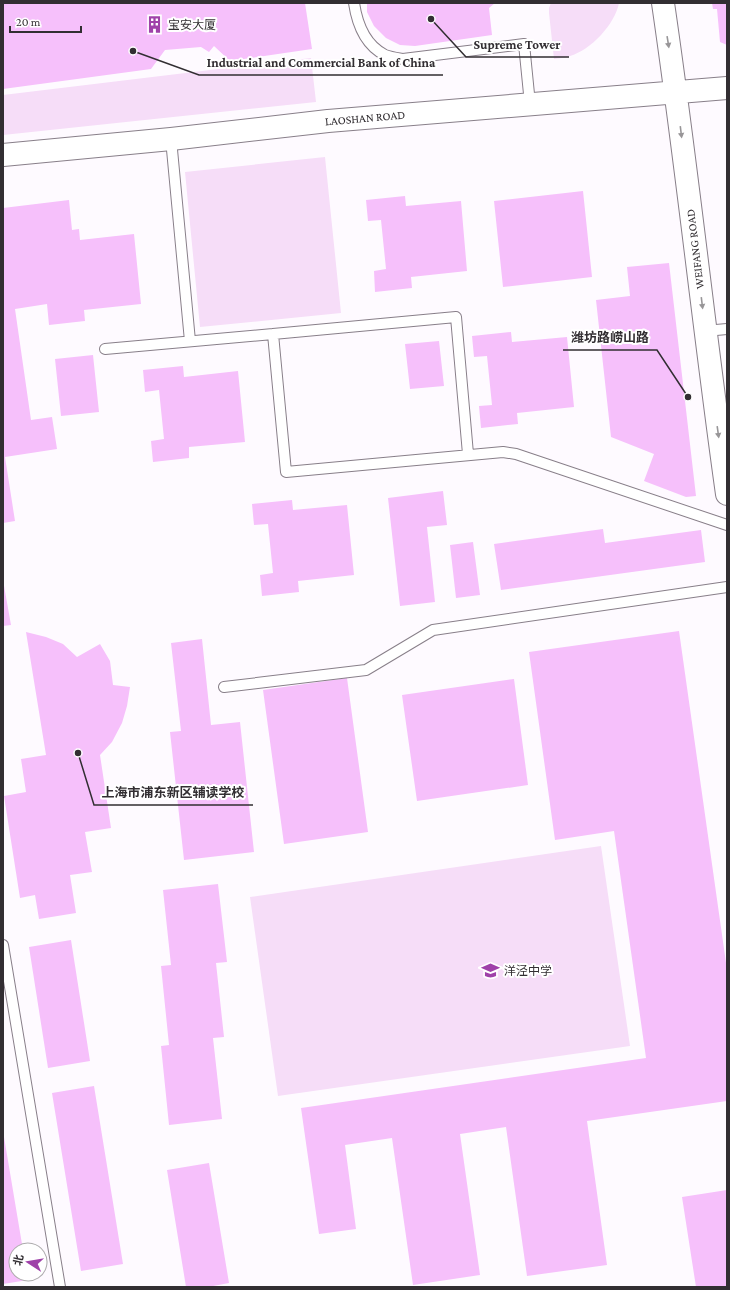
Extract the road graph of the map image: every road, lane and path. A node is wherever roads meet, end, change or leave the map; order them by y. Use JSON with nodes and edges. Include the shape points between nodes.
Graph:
{"nodes":[{"id":1,"x":354,"y":3,"type":"edge"},
{"id":2,"x":662,"y":3,"type":"edge"},
{"id":3,"x":727,"y":88,"type":"edge"},
{"id":4,"x":676,"y":93,"type":"junction"},
{"id":5,"x":530,"y":104,"type":"junction"},
{"id":6,"x":171,"y":139,"type":"junction"},
{"id":7,"x":3,"y":155,"type":"edge"},
{"id":8,"x":727,"y":329,"type":"edge"},
{"id":9,"x":705,"y":331,"type":"junction"},
{"id":10,"x":274,"y":334,"type":"junction"},
{"id":11,"x":190,"y":341,"type":"junction"},
{"id":12,"x":105,"y":349,"type":"dead end"},
{"id":13,"x":468,"y":454,"type":"junction"},
{"id":14,"x":727,"y":494,"type":"edge"},
{"id":15,"x":727,"y":525,"type":"edge"},
{"id":16,"x":727,"y":587,"type":"edge"},
{"id":17,"x":224,"y":687,"type":"dead end"},
{"id":18,"x":3,"y":945,"type":"edge"},
{"id":19,"x":60,"y":1287,"type":"edge"}],
"edges":[{"from":1,"to":5,"type":"lane","via":[[362,32],[373,46],[385,55],[403,59],[524,44]]},
{"from":2,"to":4,"type":"street","name":"WEIFANG ROAD","one_way":true},
{"from":3,"to":4,"type":"street","name":"LAOSHAN ROAD"},
{"from":4,"to":5,"type":"street","name":"LAOSHAN ROAD"},
{"from":4,"to":9,"type":"street","name":"WEIFANG ROAD","one_way":true},
{"from":5,"to":6,"type":"street","name":"LAOSHAN ROAD","via":[[328,121]]},
{"from":6,"to":7,"type":"street","name":"LAOSHAN ROAD"},
{"from":6,"to":11,"type":"lane"},
{"from":8,"to":9,"type":"lane"},
{"from":9,"to":14,"type":"street","name":"WEIFANG ROAD","one_way":true},
{"from":10,"to":11,"type":"lane"},
{"from":10,"to":13,"type":"lane","via":[[456,317]]},
{"from":10,"to":13,"type":"lane","via":[[286,472]]},
{"from":11,"to":12,"type":"lane"},
{"from":13,"to":15,"type":"lane","via":[[516,454]]},
{"from":16,"to":17,"type":"lane","via":[[433,630],[366,670]]},
{"from":18,"to":19,"type":"lane"}]}
